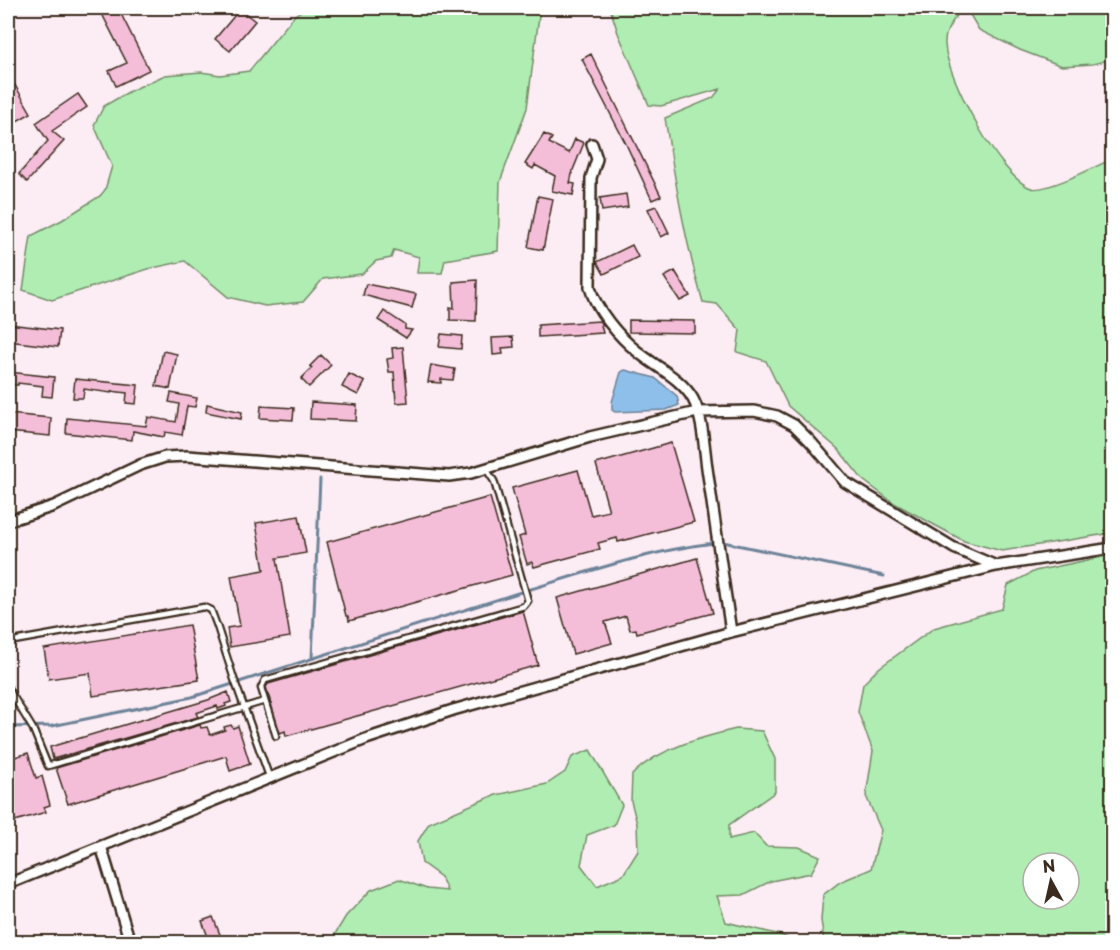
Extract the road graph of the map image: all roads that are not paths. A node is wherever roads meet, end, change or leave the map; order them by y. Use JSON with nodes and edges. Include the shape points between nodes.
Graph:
{"nodes":[{"id":1,"x":592,"y":144,"type":"dead end"},
{"id":2,"x":697,"y":412,"type":"junction"},
{"id":3,"x":486,"y":469,"type":"junction"},
{"id":4,"x":8,"y":521,"type":"edge"},
{"id":5,"x":1113,"y":548,"type":"edge"},
{"id":6,"x":996,"y":567,"type":"junction"},
{"id":7,"x":731,"y":632,"type":"junction"},
{"id":8,"x":8,"y":642,"type":"edge"},
{"id":9,"x":8,"y":688,"type":"edge"},
{"id":10,"x":265,"y":701,"type":"junction"},
{"id":11,"x":244,"y":708,"type":"junction"},
{"id":12,"x":276,"y":736,"type":"dead end"},
{"id":13,"x":270,"y":779,"type":"junction"},
{"id":14,"x":101,"y":846,"type":"junction"},
{"id":15,"x":8,"y":884,"type":"edge"},
{"id":16,"x":130,"y":942,"type":"edge"}],
"edges":[{"from":1,"to":2,"type":"street","via":[[597,159],[591,178],[591,295],[636,351],[687,390]]},
{"from":2,"to":3,"type":"street"},
{"from":2,"to":6,"type":"street","via":[[754,411],[777,416],[812,441],[845,482],[954,548]]},
{"from":2,"to":7,"type":"street"},
{"from":3,"to":4,"type":"street","via":[[449,476],[165,457],[54,506]]},
{"from":3,"to":10,"type":"lane","via":[[494,481],[528,601],[524,606],[265,680],[261,688]]},
{"from":5,"to":6,"type":"street"},
{"from":6,"to":7,"type":"street"},
{"from":7,"to":13,"type":"street","via":[[407,724]]},
{"from":8,"to":11,"type":"lane","via":[[204,607],[211,610]]},
{"from":9,"to":11,"type":"lane","via":[[30,722],[48,766]]},
{"from":10,"to":11,"type":"lane"},
{"from":10,"to":12,"type":"lane"},
{"from":11,"to":13,"type":"lane"},
{"from":13,"to":14,"type":"street"},
{"from":14,"to":15,"type":"street"},
{"from":14,"to":16,"type":"street"}]}
